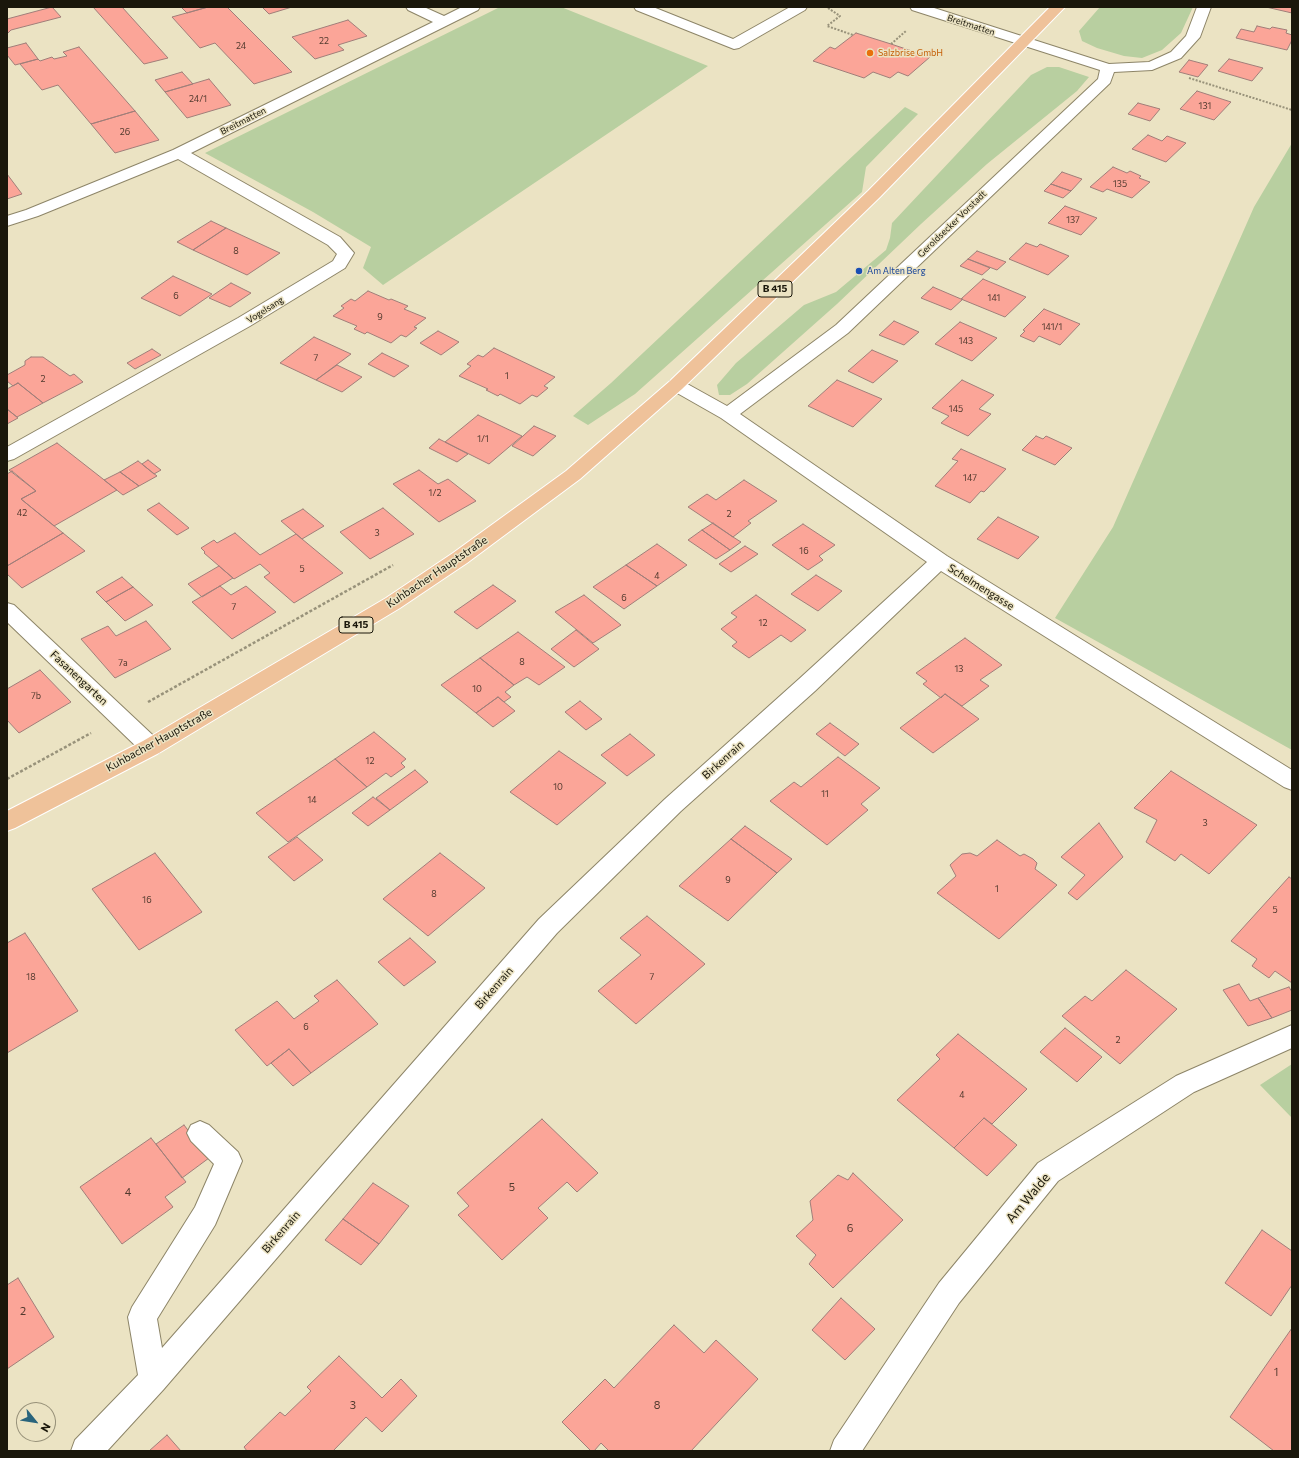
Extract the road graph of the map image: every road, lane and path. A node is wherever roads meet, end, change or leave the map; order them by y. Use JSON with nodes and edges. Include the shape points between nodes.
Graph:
{"nodes":[{"id":1,"x":414,"y":7,"type":"edge"},
{"id":2,"x":473,"y":7,"type":"edge"},
{"id":3,"x":641,"y":7,"type":"edge"},
{"id":4,"x":800,"y":7,"type":"edge"},
{"id":5,"x":826,"y":7,"type":"edge"},
{"id":6,"x":918,"y":7,"type":"edge"},
{"id":7,"x":1058,"y":7,"type":"edge"},
{"id":8,"x":1204,"y":7,"type":"edge"},
{"id":9,"x":443,"y":21,"type":"junction"},
{"id":10,"x":910,"y":27,"type":"dead end"},
{"id":11,"x":854,"y":35,"type":"dead end"},
{"id":12,"x":1024,"y":42,"type":"junction"},
{"id":13,"x":891,"y":44,"type":"dead end"},
{"id":14,"x":1152,"y":66,"type":"junction"},
{"id":15,"x":1108,"y":68,"type":"junction"},
{"id":16,"x":1292,"y":110,"type":"edge"},
{"id":17,"x":179,"y":153,"type":"junction"},
{"id":18,"x":7,"y":221,"type":"edge"},
{"id":19,"x":676,"y":385,"type":"junction"},
{"id":20,"x":728,"y":414,"type":"junction"},
{"id":21,"x":7,"y":455,"type":"edge"},
{"id":22,"x":940,"y":561,"type":"junction"},
{"id":23,"x":395,"y":564,"type":"dead end"},
{"id":24,"x":7,"y":610,"type":"edge"},
{"id":25,"x":120,"y":718,"type":"junction"},
{"id":26,"x":151,"y":746,"type":"junction"},
{"id":27,"x":7,"y":779,"type":"edge"},
{"id":28,"x":1292,"y":781,"type":"edge"},
{"id":29,"x":7,"y":822,"type":"edge"},
{"id":30,"x":1292,"y":1036,"type":"edge"},
{"id":31,"x":200,"y":1133,"type":"dead end"},
{"id":32,"x":153,"y":1380,"type":"junction"},
{"id":33,"x":86,"y":1451,"type":"edge"},
{"id":34,"x":846,"y":1451,"type":"edge"}],
"edges":[{"from":1,"to":9,"type":"street"},
{"from":2,"to":9,"type":"street","name":"Breitmatten"},
{"from":3,"to":4,"type":"street","via":[[734,45]]},
{"from":5,"to":11,"type":"path","via":[[840,16],[827,26]]},
{"from":6,"to":12,"type":"street","name":"Breitmatten"},
{"from":7,"to":12,"type":"main road","number":"B 415"},
{"from":8,"to":14,"type":"street","via":[[1193,37],[1176,55]]},
{"from":9,"to":17,"type":"street","name":"Breitmatten"},
{"from":10,"to":13,"type":"path"},
{"from":12,"to":15,"type":"street"},
{"from":12,"to":19,"type":"main road","number":"B 415","via":[[874,194]]},
{"from":14,"to":15,"type":"street"},
{"from":14,"to":16,"type":"path"},
{"from":15,"to":20,"type":"street","name":"Geroldsecker Vorstadt","via":[[1105,80],[842,329]]},
{"from":17,"to":18,"type":"street","name":"Breitmatten"},
{"from":17,"to":21,"type":"street","name":"Vogelsang","via":[[334,241],[346,253],[339,264],[244,322]]},
{"from":19,"to":20,"type":"street","name":"Schelmengasse"},
{"from":19,"to":26,"type":"main road","name":"Kuhbacher Hauptstraße","number":"B 415","via":[[573,475],[460,558],[393,602]]},
{"from":20,"to":22,"type":"street","name":"Schelmengasse"},
{"from":22,"to":28,"type":"street","name":"Schelmengasse"},
{"from":22,"to":32,"type":"street","name":"Birkenrain","via":[[807,685],[673,804],[548,926]]},
{"from":23,"to":25,"type":"path"},
{"from":24,"to":25,"type":"street","name":"Fasanengarten"},
{"from":25,"to":26,"type":"street","name":"Fasanengarten"},
{"from":25,"to":27,"type":"path"},
{"from":26,"to":29,"type":"main road","name":"Kuhbacher Hauptstraße","number":"B 415"},
{"from":30,"to":34,"type":"street","name":"Am Walde","via":[[1185,1084],[1048,1172],[949,1294]]},
{"from":31,"to":32,"type":"street","via":[[229,1161],[205,1216],[142,1317]]},
{"from":32,"to":33,"type":"street","name":"Birkenrain"}]}
